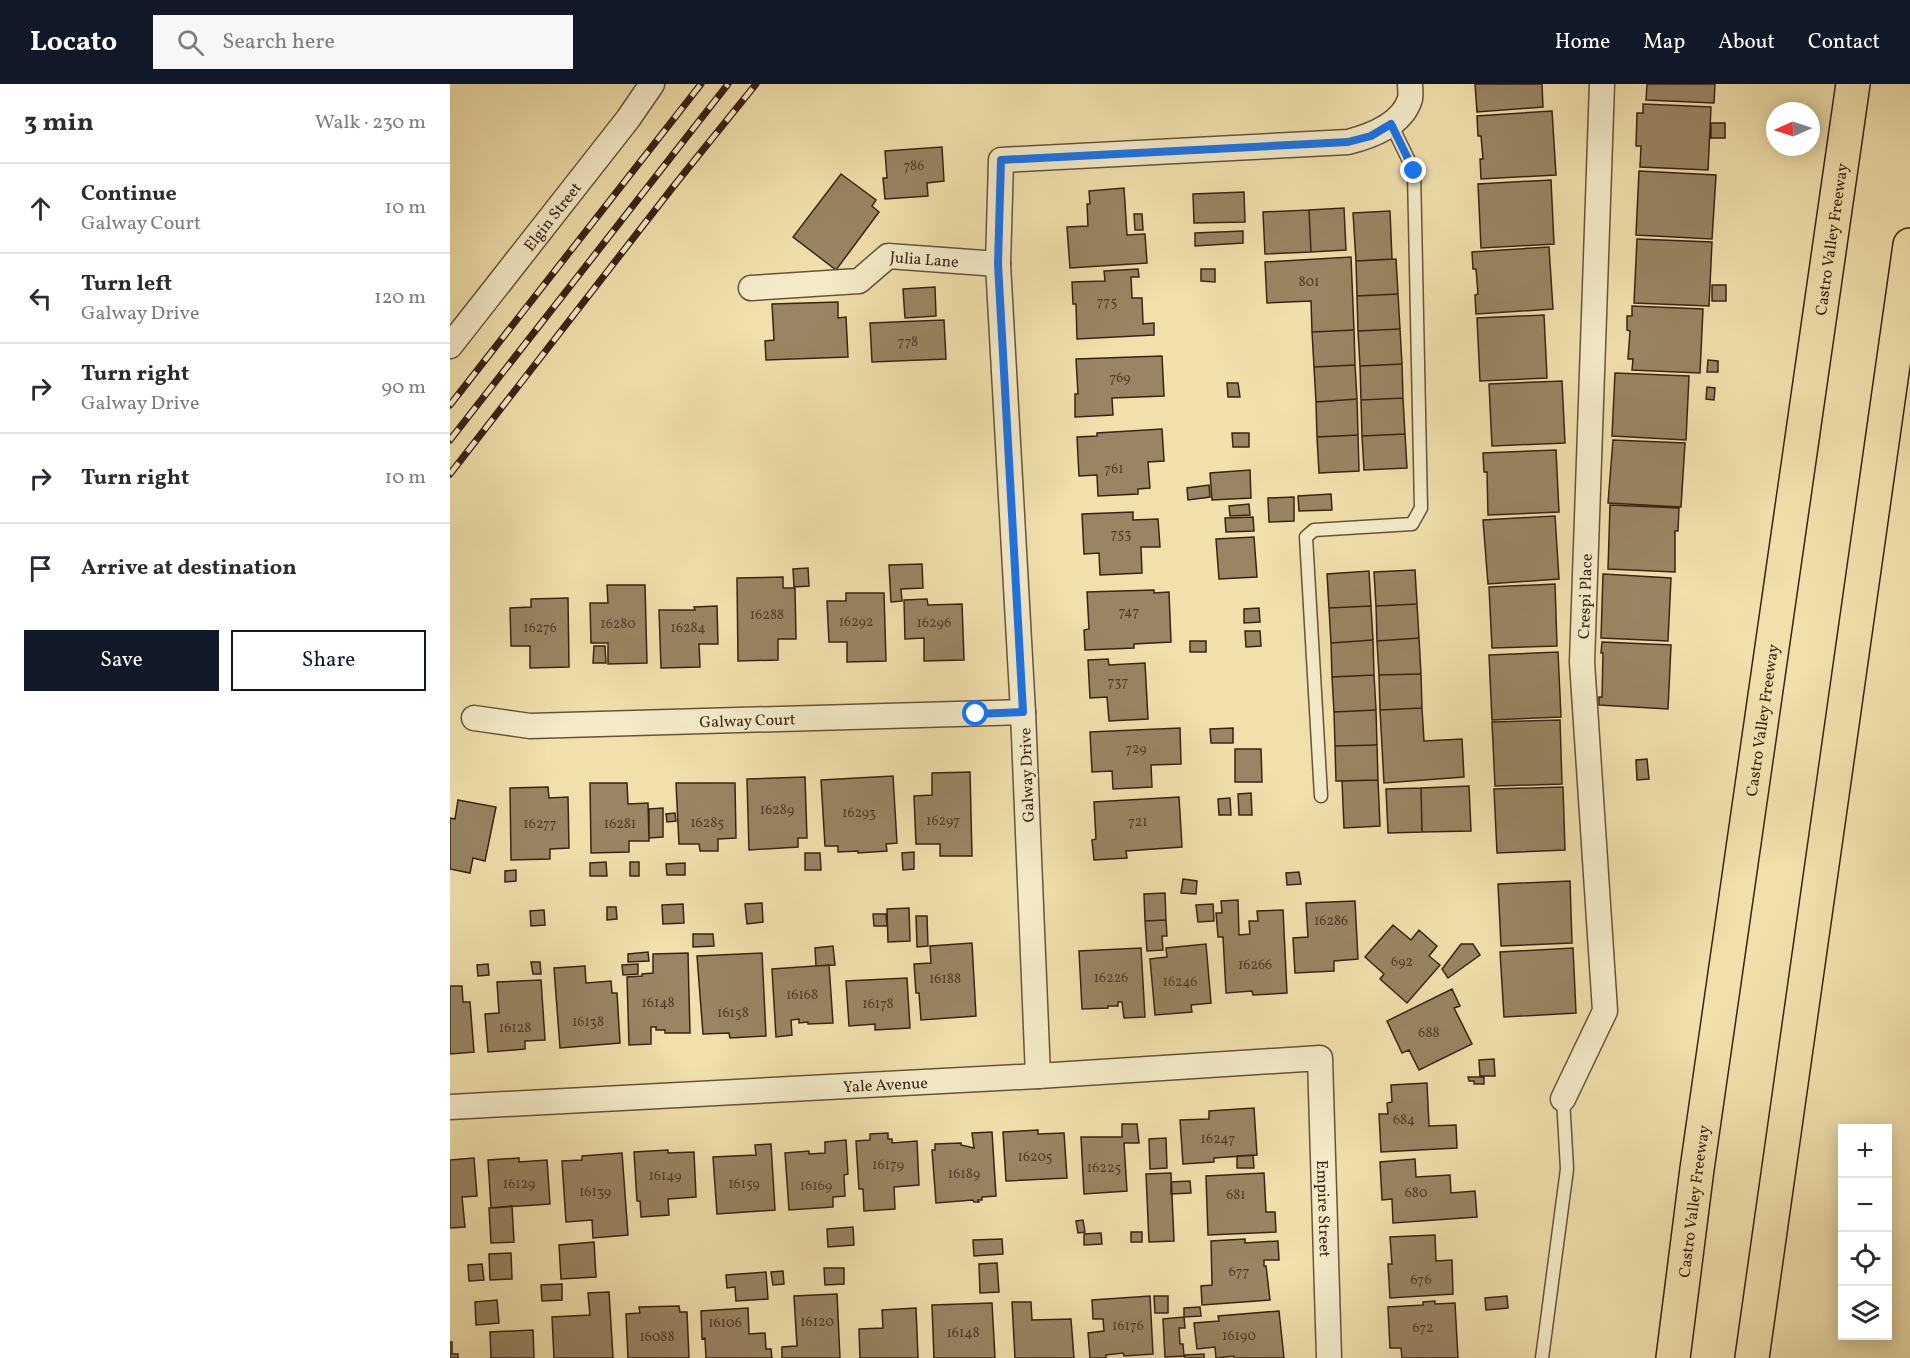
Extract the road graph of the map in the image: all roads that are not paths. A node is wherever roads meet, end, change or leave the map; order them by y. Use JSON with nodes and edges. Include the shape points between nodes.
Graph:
{"nodes":[{"id":1,"x":652,"y":84,"type":"edge"},
{"id":2,"x":1410,"y":84,"type":"edge"},
{"id":3,"x":1602,"y":84,"type":"edge"},
{"id":4,"x":1852,"y":84,"type":"edge"},
{"id":5,"x":1391,"y":124,"type":"junction"},
{"id":6,"x":1910,"y":245,"type":"edge"},
{"id":7,"x":998,"y":264,"type":"junction"},
{"id":8,"x":751,"y":288,"type":"dead end"},
{"id":9,"x":450,"y":346,"type":"edge"},
{"id":10,"x":1023,"y":712,"type":"junction"},
{"id":11,"x":474,"y":718,"type":"dead end"},
{"id":12,"x":1321,"y":796,"type":"dead end"},
{"id":13,"x":1320,"y":1058,"type":"joint"},
{"id":14,"x":1038,"y":1076,"type":"junction"},
{"id":15,"x":1563,"y":1098,"type":"joint"},
{"id":16,"x":450,"y":1107,"type":"edge"},
{"id":17,"x":1329,"y":1358,"type":"edge"},
{"id":18,"x":1542,"y":1358,"type":"edge"},
{"id":19,"x":1673,"y":1358,"type":"edge"},
{"id":20,"x":1752,"y":1358,"type":"edge"}],
"edges":[{"from":1,"to":9,"type":"street","name":"Elgin Street"},
{"from":2,"to":5,"type":"street","name":"Galway Drive","via":[[1410,99]]},
{"from":3,"to":15,"type":"street","name":"Crespi Place","via":[[1582,662],[1605,1011]]},
{"from":4,"to":19,"type":"highway","name":"Castro Valley Freeway"},
{"from":5,"to":7,"type":"street","name":"Galway Drive","via":[[1371,136],[1348,142],[1001,160]]},
{"from":5,"to":12,"type":"lane","via":[[1414,171],[1421,508],[1412,524],[1314,530],[1306,537]]},
{"from":6,"to":20,"type":"highway"},
{"from":7,"to":8,"type":"street","name":"Julia Lane","via":[[888,256],[859,281]]},
{"from":7,"to":10,"type":"street","name":"Galway Drive"},
{"from":10,"to":11,"type":"street","name":"Galway Court","via":[[530,726]]},
{"from":10,"to":14,"type":"street","name":"Galway Drive"},
{"from":13,"to":14,"type":"street","name":"Yale Avenue"},
{"from":13,"to":17,"type":"street","name":"Empire Street"},
{"from":14,"to":16,"type":"street","name":"Yale Avenue"},
{"from":15,"to":18,"type":"lane","via":[[1567,1169]]}]}
